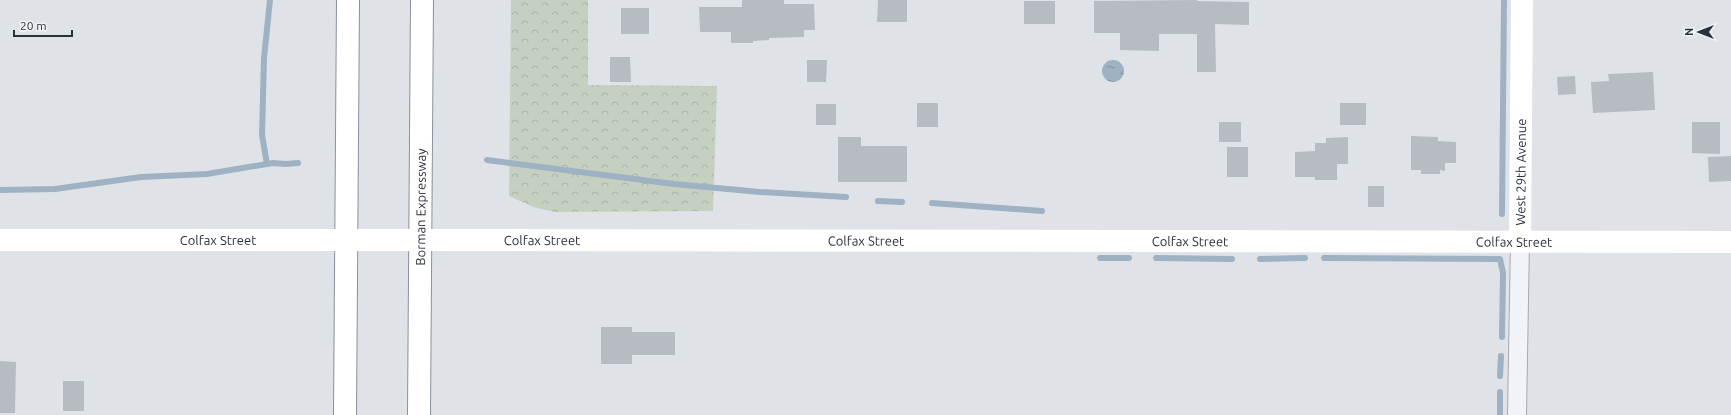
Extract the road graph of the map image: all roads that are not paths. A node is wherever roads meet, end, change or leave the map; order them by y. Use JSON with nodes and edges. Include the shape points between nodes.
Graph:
{"nodes":[{"id":1,"x":348,"y":0,"type":"edge"},
{"id":2,"x":422,"y":0,"type":"edge"},
{"id":3,"x":1522,"y":0,"type":"edge"},
{"id":4,"x":0,"y":240,"type":"edge"},
{"id":5,"x":1520,"y":241,"type":"junction"},
{"id":6,"x":1731,"y":242,"type":"edge"},
{"id":7,"x":345,"y":415,"type":"edge"},
{"id":8,"x":418,"y":415,"type":"edge"},
{"id":9,"x":1517,"y":415,"type":"edge"}],
"edges":[{"from":1,"to":7,"type":"main road"},
{"from":2,"to":8,"type":"main road","name":"Borman Expressway"},
{"from":3,"to":5,"type":"main road","name":"West 29th Avenue"},
{"from":4,"to":5,"type":"main road","name":"Colfax Street","bridge":true},
{"from":5,"to":6,"type":"main road","name":"Colfax Street"},
{"from":5,"to":9,"type":"street","name":"West 29th Avenue"}]}
